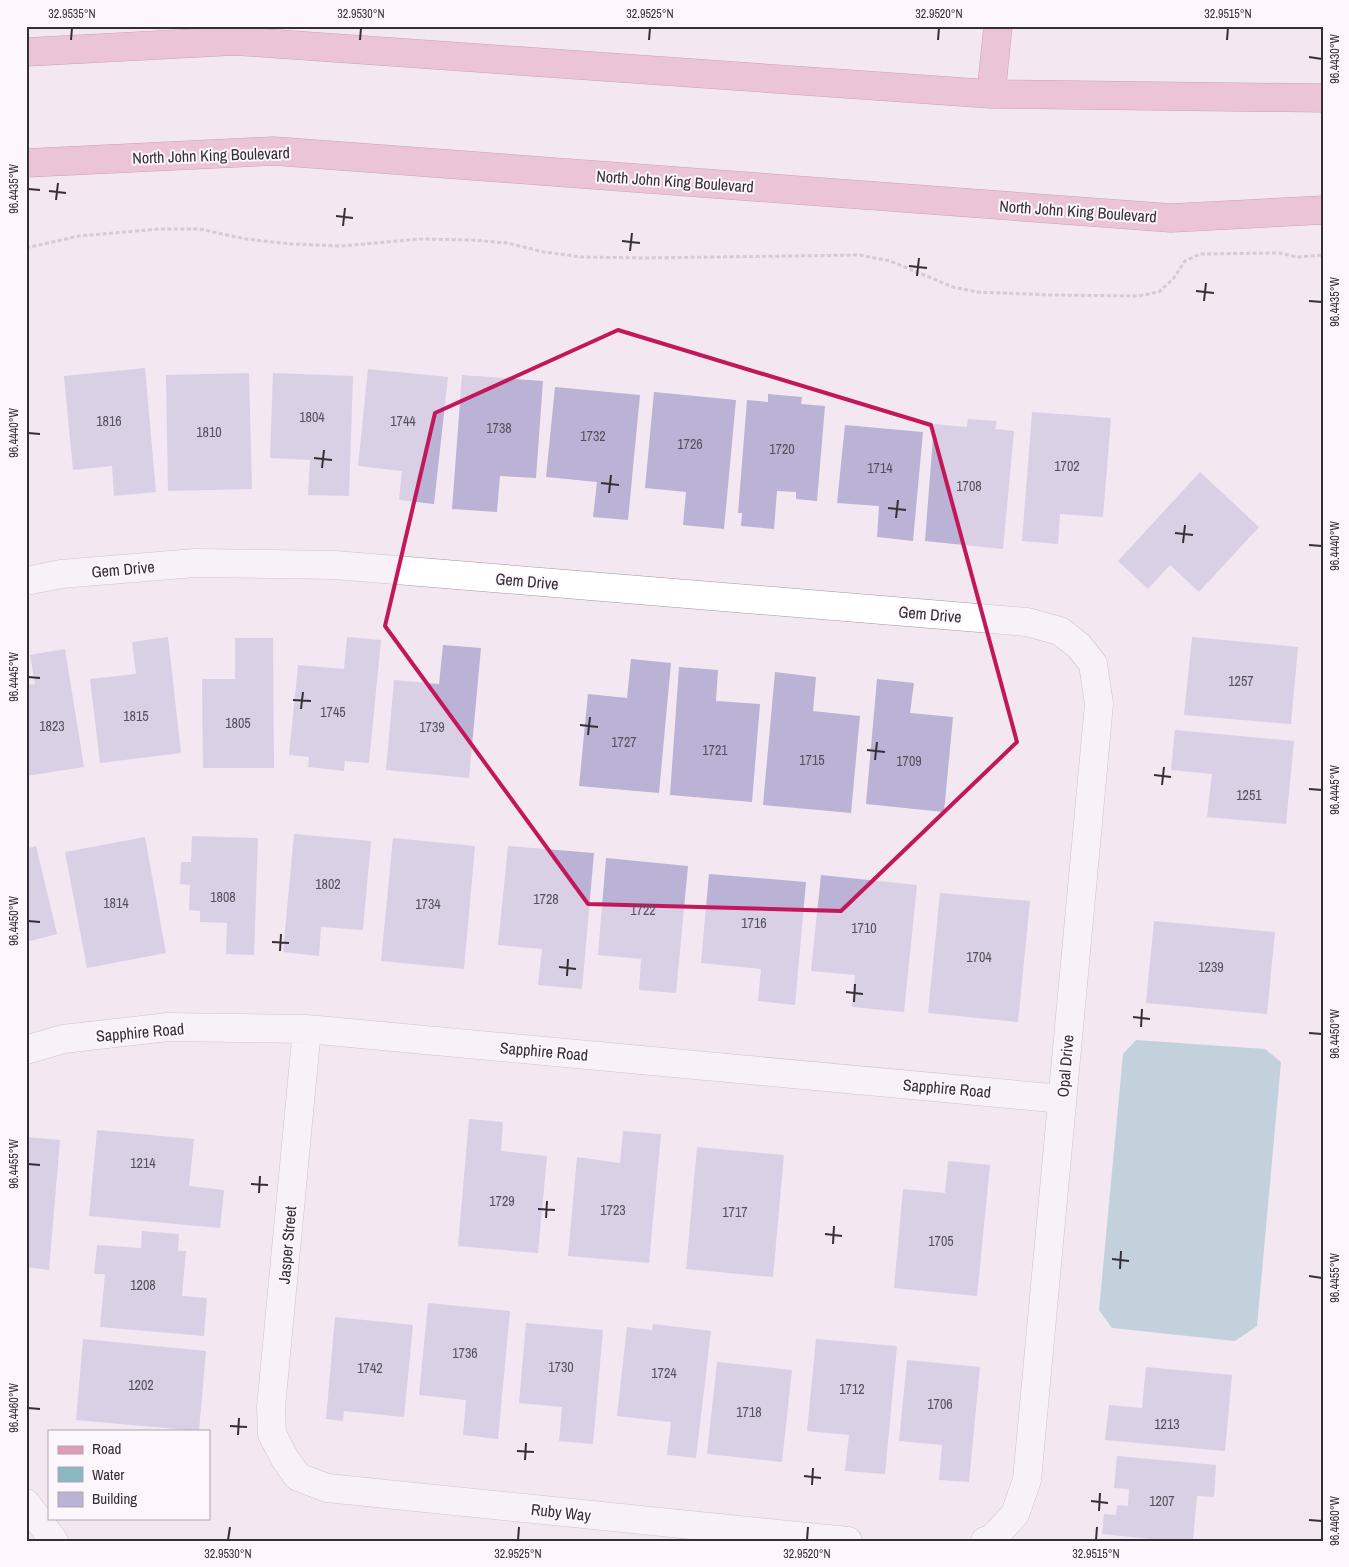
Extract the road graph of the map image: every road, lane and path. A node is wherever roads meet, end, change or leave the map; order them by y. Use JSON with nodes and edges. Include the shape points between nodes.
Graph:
{"nodes":[{"id":1,"x":998,"y":26,"type":"edge"},
{"id":2,"x":26,"y":52,"type":"edge"},
{"id":3,"x":991,"y":94,"type":"junction"},
{"id":4,"x":1323,"y":98,"type":"edge"},
{"id":5,"x":26,"y":163,"type":"edge"},
{"id":6,"x":1323,"y":210,"type":"edge"},
{"id":7,"x":26,"y":248,"type":"edge"},
{"id":8,"x":1323,"y":255,"type":"edge"},
{"id":9,"x":26,"y":581,"type":"edge"},
{"id":10,"x":1027,"y":622,"type":"joint"},
{"id":11,"x":307,"y":1029,"type":"junction"},
{"id":12,"x":26,"y":1050,"type":"edge"},
{"id":13,"x":1062,"y":1099,"type":"junction"},
{"id":14,"x":285,"y":1459,"type":"joint"},
{"id":15,"x":26,"y":1503,"type":"edge"},
{"id":16,"x":989,"y":1539,"type":"edge"},
{"id":17,"x":54,"y":1541,"type":"edge"},
{"id":18,"x":848,"y":1541,"type":"edge"}],
"edges":[{"from":1,"to":3,"type":"main road"},
{"from":2,"to":3,"type":"main road","via":[[235,41]]},
{"from":3,"to":4,"type":"main road"},
{"from":5,"to":6,"type":"main road","name":"North John King Boulevard","via":[[274,151],[1171,218]]},
{"from":7,"to":8,"type":"path","via":[[79,236],[199,228],[292,244],[342,246],[420,239],[472,240],[582,257],[860,255],[890,261],[953,287],[977,292],[1128,296],[1159,292],[1185,261],[1200,254]]},
{"from":9,"to":10,"type":"street","name":"Gem Drive","via":[[61,574],[195,563],[335,565]]},
{"from":10,"to":13,"type":"street","name":"Opal Drive","via":[[1060,632],[1079,646],[1093,664],[1098,704]]},
{"from":11,"to":12,"type":"street","name":"Sapphire Road","via":[[168,1027],[64,1039]]},
{"from":11,"to":13,"type":"street","name":"Sapphire Road"},
{"from":11,"to":14,"type":"street","name":"Jasper Street","via":[[271,1408],[272,1434]]},
{"from":13,"to":16,"type":"street","name":"Opal Drive","via":[[1027,1480],[1015,1514]]},
{"from":14,"to":18,"type":"street","name":"Ruby Way","via":[[298,1477],[327,1488]]},
{"from":15,"to":17,"type":"street"}]}
